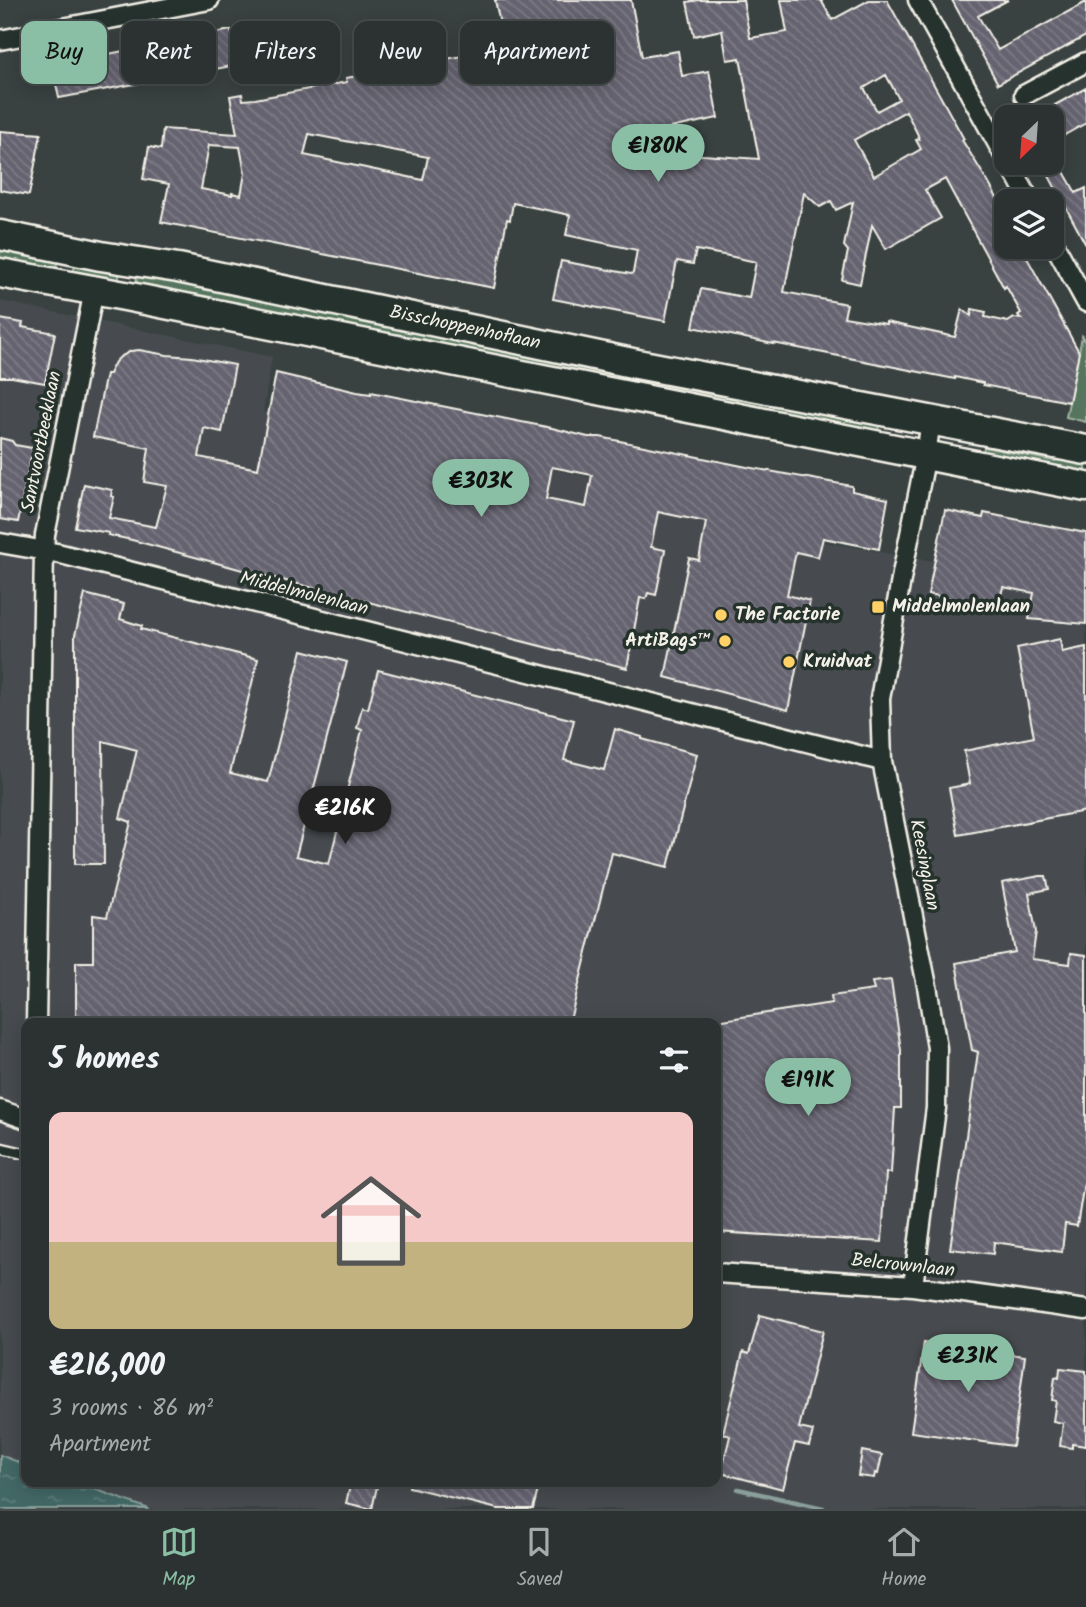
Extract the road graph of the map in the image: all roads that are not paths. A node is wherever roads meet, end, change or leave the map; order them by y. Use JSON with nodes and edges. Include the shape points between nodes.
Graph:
{"nodes":[{"id":1,"x":209,"y":0,"type":"edge"},
{"id":2,"x":918,"y":0,"type":"edge"},
{"id":3,"x":0,"y":40,"type":"edge"},
{"id":4,"x":1086,"y":62,"type":"edge"},
{"id":5,"x":1024,"y":95,"type":"dead end"},
{"id":6,"x":994,"y":137,"type":"edge"},
{"id":7,"x":0,"y":235,"type":"edge"},
{"id":8,"x":1062,"y":259,"type":"edge"},
{"id":9,"x":0,"y":273,"type":"edge"},
{"id":10,"x":94,"y":290,"type":"junction"},
{"id":11,"x":1086,"y":302,"type":"edge"},
{"id":12,"x":931,"y":420,"type":"junction"},
{"id":13,"x":1086,"y":450,"type":"edge"},
{"id":14,"x":926,"y":455,"type":"junction"},
{"id":15,"x":1086,"y":487,"type":"edge"},
{"id":16,"x":0,"y":543,"type":"edge"},
{"id":17,"x":44,"y":550,"type":"junction"},
{"id":18,"x":882,"y":761,"type":"junction"},
{"id":19,"x":36,"y":1018,"type":"edge"},
{"id":20,"x":0,"y":1110,"type":"edge"},
{"id":21,"x":21,"y":1117,"type":"edge"},
{"id":22,"x":0,"y":1148,"type":"edge"},
{"id":23,"x":21,"y":1153,"type":"edge"},
{"id":24,"x":721,"y":1273,"type":"edge"},
{"id":25,"x":913,"y":1286,"type":"junction"},
{"id":26,"x":1086,"y":1310,"type":"edge"}],
"edges":[{"from":1,"to":3,"type":"street"},
{"from":2,"to":6,"type":"street"},
{"from":4,"to":5,"type":"street"},
{"from":7,"to":12,"type":"main road","name":"Bisschoppenhoflaan"},
{"from":8,"to":11,"type":"street"},
{"from":9,"to":10,"type":"main road","name":"Bisschoppenhoflaan"},
{"from":10,"to":14,"type":"main road","name":"Bisschoppenhoflaan"},
{"from":10,"to":17,"type":"street","name":"Santvoortbeeklaan"},
{"from":12,"to":13,"type":"main road","name":"Bisschoppenhoflaan"},
{"from":12,"to":14,"type":"street"},
{"from":14,"to":15,"type":"main road","name":"Bisschoppenhoflaan"},
{"from":14,"to":18,"type":"street","name":"Keesinglaan","via":[[880,699]]},
{"from":16,"to":17,"type":"street","name":"Middelmolenlaan"},
{"from":17,"to":18,"type":"street","name":"Middelmolenlaan"},
{"from":17,"to":19,"type":"street","name":"Santvoortbeeklaan"},
{"from":18,"to":25,"type":"street","name":"Keesinglaan","via":[[937,1048],[936,1108]]},
{"from":20,"to":21,"type":"street"},
{"from":22,"to":23,"type":"lane"},
{"from":24,"to":25,"type":"street","name":"Belcrownlaan"},
{"from":25,"to":26,"type":"street","name":"Belcrownlaan"}]}
